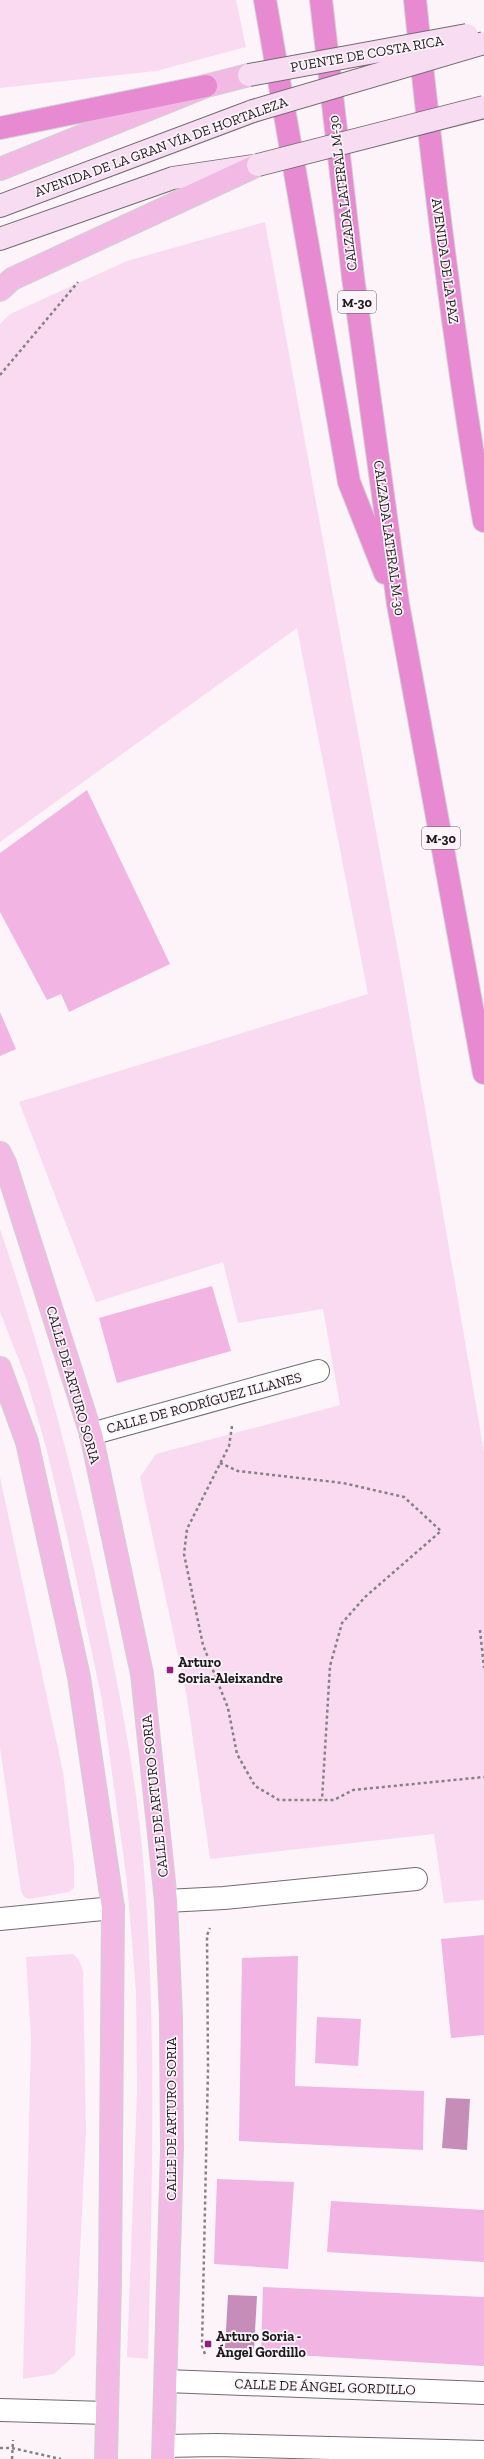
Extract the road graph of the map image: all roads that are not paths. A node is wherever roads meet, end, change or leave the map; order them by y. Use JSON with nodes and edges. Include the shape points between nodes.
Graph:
{"nodes":[{"id":1,"x":265,"y":0,"type":"edge"},
{"id":2,"x":321,"y":0,"type":"edge"},
{"id":3,"x":415,"y":0,"type":"edge"},
{"id":4,"x":484,"y":32,"type":"edge"},
{"id":5,"x":484,"y":43,"type":"edge"},
{"id":6,"x":206,"y":86,"type":"junction"},
{"id":7,"x":484,"y":107,"type":"edge"},
{"id":8,"x":0,"y":128,"type":"edge"},
{"id":9,"x":258,"y":165,"type":"junction"},
{"id":10,"x":0,"y":169,"type":"edge"},
{"id":11,"x":0,"y":206,"type":"edge"},
{"id":12,"x":0,"y":238,"type":"edge"},
{"id":13,"x":0,"y":290,"type":"edge"},
{"id":14,"x":484,"y":521,"type":"edge"},
{"id":15,"x":398,"y":604,"type":"junction"},
{"id":16,"x":484,"y":1073,"type":"edge"},
{"id":17,"x":2,"y":1160,"type":"edge"},
{"id":18,"x":0,"y":1368,"type":"edge"},
{"id":19,"x":318,"y":1371,"type":"dead end"},
{"id":20,"x":91,"y":1434,"type":"junction"},
{"id":21,"x":416,"y":1879,"type":"dead end"},
{"id":22,"x":166,"y":1900,"type":"junction"},
{"id":23,"x":113,"y":1908,"type":"junction"},
{"id":24,"x":0,"y":1919,"type":"edge"},
{"id":25,"x":166,"y":2381,"type":"junction"},
{"id":26,"x":484,"y":2393,"type":"edge"},
{"id":27,"x":0,"y":2410,"type":"edge"},
{"id":28,"x":107,"y":2413,"type":"junction"},
{"id":29,"x":164,"y":2452,"type":"edge"},
{"id":30,"x":484,"y":2452,"type":"edge"},
{"id":31,"x":106,"y":2459,"type":"edge"}],
"edges":[{"from":1,"to":15,"type":"highway","via":[[349,482]]},
{"from":2,"to":15,"type":"highway","name":"CALZADA LATERAL M-30","number":"M-30","via":[[353,277]]},
{"from":3,"to":14,"type":"highway","name":"AVENIDA DE LA PAZ","via":[[437,206],[465,414]]},
{"from":4,"to":6,"type":"main road","name":"PUENTE DE COSTA RICA","bridge":true,"via":[[249,75]]},
{"from":5,"to":11,"type":"main road","name":"AVENIDA DE LA GRAN VÍA DE HORTALEZA","bridge":true,"via":[[252,111]]},
{"from":6,"to":8,"type":"highway"},
{"from":6,"to":10,"type":"main road"},
{"from":7,"to":9,"type":"main road","bridge":true},
{"from":9,"to":12,"type":"main road","via":[[218,169],[173,178]]},
{"from":9,"to":13,"type":"main road","via":[[12,279]]},
{"from":15,"to":16,"type":"highway","name":"CALZADA LATERAL M-30","number":"M-30"},
{"from":17,"to":20,"type":"main road","name":"CALLE DE ARTURO SORIA"},
{"from":18,"to":23,"type":"main road","via":[[27,1442],[79,1677]]},
{"from":19,"to":20,"type":"street","name":"CALLE DE RODRÍGUEZ ILLANES"},
{"from":20,"to":22,"type":"main road","name":"CALLE DE ARTURO SORIA","via":[[142,1674]]},
{"from":21,"to":22,"type":"street","via":[[224,1898]]},
{"from":22,"to":25,"type":"main road","name":"CALLE DE ARTURO SORIA","via":[[171,2017],[172,2148]]},
{"from":23,"to":24,"type":"street"},
{"from":23,"to":28,"type":"main road"},
{"from":25,"to":26,"type":"street","name":"CALLE DE ÁNGEL GORDILLO"},
{"from":25,"to":29,"type":"main road","name":"CALLE DE ARTURO SORIA"},
{"from":27,"to":28,"type":"street"},
{"from":28,"to":31,"type":"main road"},
{"from":29,"to":30,"type":"street","via":[[216,2445]]}]}
